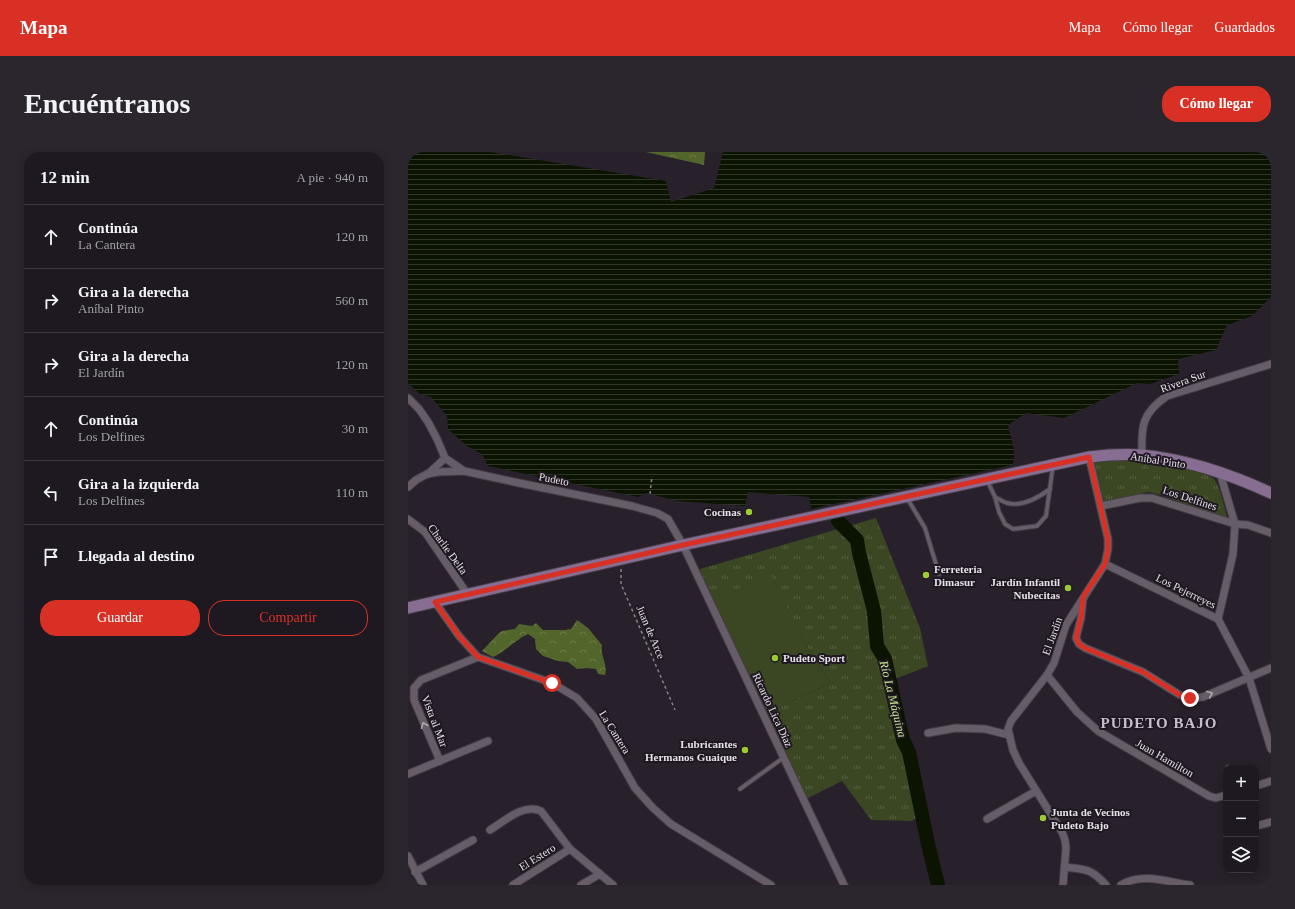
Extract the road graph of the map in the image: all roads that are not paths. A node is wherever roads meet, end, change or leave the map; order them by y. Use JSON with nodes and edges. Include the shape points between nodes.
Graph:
{"nodes":[{"id":1,"x":1271,"y":364,"type":"edge"},
{"id":2,"x":408,"y":398,"type":"edge"},
{"id":3,"x":1142,"y":455,"type":"junction"},
{"id":4,"x":1089,"y":457,"type":"junction"},
{"id":5,"x":445,"y":458,"type":"junction"},
{"id":6,"x":1053,"y":464,"type":"junction"},
{"id":7,"x":464,"y":471,"type":"junction"},
{"id":8,"x":1220,"y":473,"type":"junction"},
{"id":9,"x":427,"y":474,"type":"junction"},
{"id":10,"x":987,"y":479,"type":"junction"},
{"id":11,"x":408,"y":487,"type":"edge"},
{"id":12,"x":1050,"y":489,"type":"junction"},
{"id":13,"x":1271,"y":493,"type":"edge"},
{"id":14,"x":906,"y":496,"type":"junction"},
{"id":15,"x":995,"y":497,"type":"junction"},
{"id":16,"x":1101,"y":506,"type":"junction"},
{"id":17,"x":408,"y":519,"type":"edge"},
{"id":18,"x":1234,"y":524,"type":"junction"},
{"id":19,"x":1271,"y":533,"type":"edge"},
{"id":20,"x":683,"y":545,"type":"junction"},
{"id":21,"x":1105,"y":564,"type":"junction"},
{"id":22,"x":939,"y":574,"type":"dead end"},
{"id":23,"x":468,"y":595,"type":"junction"},
{"id":24,"x":1083,"y":597,"type":"junction"},
{"id":25,"x":435,"y":602,"type":"junction"},
{"id":26,"x":408,"y":608,"type":"edge"},
{"id":27,"x":1218,"y":619,"type":"junction"},
{"id":28,"x":478,"y":657,"type":"junction"},
{"id":29,"x":1271,"y":668,"type":"edge"},
{"id":30,"x":1047,"y":675,"type":"junction"},
{"id":31,"x":1249,"y":678,"type":"junction"},
{"id":32,"x":928,"y":733,"type":"dead end"},
{"id":33,"x":1009,"y":735,"type":"junction"},
{"id":34,"x":488,"y":741,"type":"dead end"},
{"id":35,"x":1271,"y":749,"type":"edge"},
{"id":36,"x":783,"y":758,"type":"junction"},
{"id":37,"x":440,"y":761,"type":"junction"},
{"id":38,"x":408,"y":774,"type":"edge"},
{"id":39,"x":1271,"y":781,"type":"edge"},
{"id":40,"x":1259,"y":785,"type":"edge"},
{"id":41,"x":740,"y":789,"type":"dead end"},
{"id":42,"x":1036,"y":791,"type":"junction"},
{"id":43,"x":1223,"y":796,"type":"edge"},
{"id":44,"x":986,"y":819,"type":"dead end"},
{"id":45,"x":1271,"y":822,"type":"edge"},
{"id":46,"x":1259,"y":825,"type":"edge"},
{"id":47,"x":490,"y":830,"type":"dead end"},
{"id":48,"x":473,"y":840,"type":"dead end"},
{"id":49,"x":570,"y":849,"type":"junction"},
{"id":50,"x":408,"y":856,"type":"edge"},
{"id":51,"x":1065,"y":867,"type":"junction"},
{"id":52,"x":416,"y":872,"type":"junction"},
{"id":53,"x":600,"y":874,"type":"junction"},
{"id":54,"x":515,"y":884,"type":"edge"},
{"id":55,"x":423,"y":885,"type":"edge"},
{"id":56,"x":581,"y":885,"type":"edge"},
{"id":57,"x":613,"y":885,"type":"edge"},
{"id":58,"x":771,"y":885,"type":"edge"},
{"id":59,"x":844,"y":885,"type":"edge"},
{"id":60,"x":1063,"y":885,"type":"edge"},
{"id":61,"x":1106,"y":885,"type":"edge"},
{"id":62,"x":1122,"y":885,"type":"edge"},
{"id":63,"x":1190,"y":885,"type":"edge"}],
"edges":[{"from":1,"to":3,"type":"street","name":"Rivera Sur","via":[[1167,396],[1158,402],[1148,413],[1143,428]]},
{"from":2,"to":5,"type":"street","via":[[428,422]]},
{"from":3,"to":4,"type":"main road","name":"Aníbal Pinto"},
{"from":3,"to":8,"type":"main road","name":"Aníbal Pinto"},
{"from":4,"to":6,"type":"main road","name":"Aníbal Pinto"},
{"from":4,"to":16,"type":"street","name":"El Jardín"},
{"from":5,"to":7,"type":"street"},
{"from":5,"to":9,"type":"street"},
{"from":6,"to":10,"type":"main road","name":"Aníbal Pinto"},
{"from":6,"to":12,"type":"lane"},
{"from":7,"to":9,"type":"street","name":"Pudeto"},
{"from":7,"to":20,"type":"street","name":"Pudeto","via":[[658,513],[671,522]]},
{"from":8,"to":13,"type":"main road","name":"Aníbal Pinto"},
{"from":8,"to":18,"type":"street"},
{"from":9,"to":11,"type":"street","name":"Pudeto"},
{"from":10,"to":14,"type":"main road","name":"Aníbal Pinto"},
{"from":10,"to":15,"type":"lane"},
{"from":12,"to":15,"type":"lane","via":[[1024,502],[1008,503]]},
{"from":12,"to":15,"type":"lane","via":[[1046,516],[1037,526],[1013,529],[1005,524]]},
{"from":14,"to":20,"type":"main road","name":"Aníbal Pinto"},
{"from":14,"to":22,"type":"lane","via":[[925,528]]},
{"from":16,"to":18,"type":"street","name":"Los Delfines","via":[[1152,498]]},
{"from":16,"to":21,"type":"street","name":"El Jardín","via":[[1108,539]]},
{"from":17,"to":23,"type":"street","name":"Charlie Delta","via":[[425,532]]},
{"from":18,"to":19,"type":"street","name":"Los Delfines"},
{"from":18,"to":27,"type":"street","via":[[1233,554]]},
{"from":20,"to":23,"type":"main road","name":"Aníbal Pinto"},
{"from":20,"to":36,"type":"street","name":"Ricardo Lica Díaz"},
{"from":21,"to":24,"type":"street","name":"El Jardín"},
{"from":21,"to":27,"type":"street","name":"Los Pejerreyes"},
{"from":23,"to":25,"type":"main road","name":"Aníbal Pinto"},
{"from":24,"to":30,"type":"street","name":"El Jardín","via":[[1066,625],[1054,663]]},
{"from":24,"to":31,"type":"street","one_way":true,"via":[[1076,638],[1079,644],[1143,672],[1180,695],[1190,698],[1203,697]]},
{"from":25,"to":26,"type":"main road","name":"Aníbal Pinto"},
{"from":25,"to":28,"type":"street","name":"La Cantera","via":[[459,636]]},
{"from":27,"to":31,"type":"street","name":"Los Pejerreyes"},
{"from":37,"to":28,"type":"street","name":"Vista al Mar","one_way":true,"via":[[414,700],[414,688],[422,680]]},
{"from":28,"to":58,"type":"street","name":"La Cantera","via":[[552,683],[577,698],[596,719],[635,788],[653,808],[671,824]]},
{"from":29,"to":31,"type":"street"},
{"from":30,"to":33,"type":"street","name":"El Jardín","via":[[1011,721]]},
{"from":30,"to":43,"type":"street","name":"Juan Hamilton","via":[[1077,712],[1098,731],[1209,796],[1216,798]]},
{"from":31,"to":35,"type":"street","name":"Los Pejerreyes"},
{"from":32,"to":33,"type":"street","via":[[956,728],[985,729]]},
{"from":33,"to":42,"type":"street","via":[[1013,750]]},
{"from":34,"to":37,"type":"street"},
{"from":36,"to":41,"type":"lane"},
{"from":36,"to":59,"type":"street","name":"Ricardo Lica Díaz"},
{"from":37,"to":38,"type":"street"},
{"from":39,"to":40,"type":"street"},
{"from":42,"to":44,"type":"street"},
{"from":42,"to":51,"type":"street","via":[[1062,832],[1065,840]]},
{"from":45,"to":46,"type":"street"},
{"from":47,"to":49,"type":"street","name":"El Estero","via":[[522,810],[535,808],[541,811]]},
{"from":48,"to":52,"type":"street"},
{"from":49,"to":53,"type":"street","name":"El Estero"},
{"from":49,"to":54,"type":"street","name":"El Estero"},
{"from":50,"to":52,"type":"street"},
{"from":51,"to":60,"type":"street"},
{"from":51,"to":61,"type":"street","via":[[1086,869]]},
{"from":52,"to":55,"type":"street"},
{"from":53,"to":56,"type":"street"},
{"from":53,"to":57,"type":"street","name":"El Estero"},
{"from":62,"to":63,"type":"street","via":[[1146,878]]}]}
